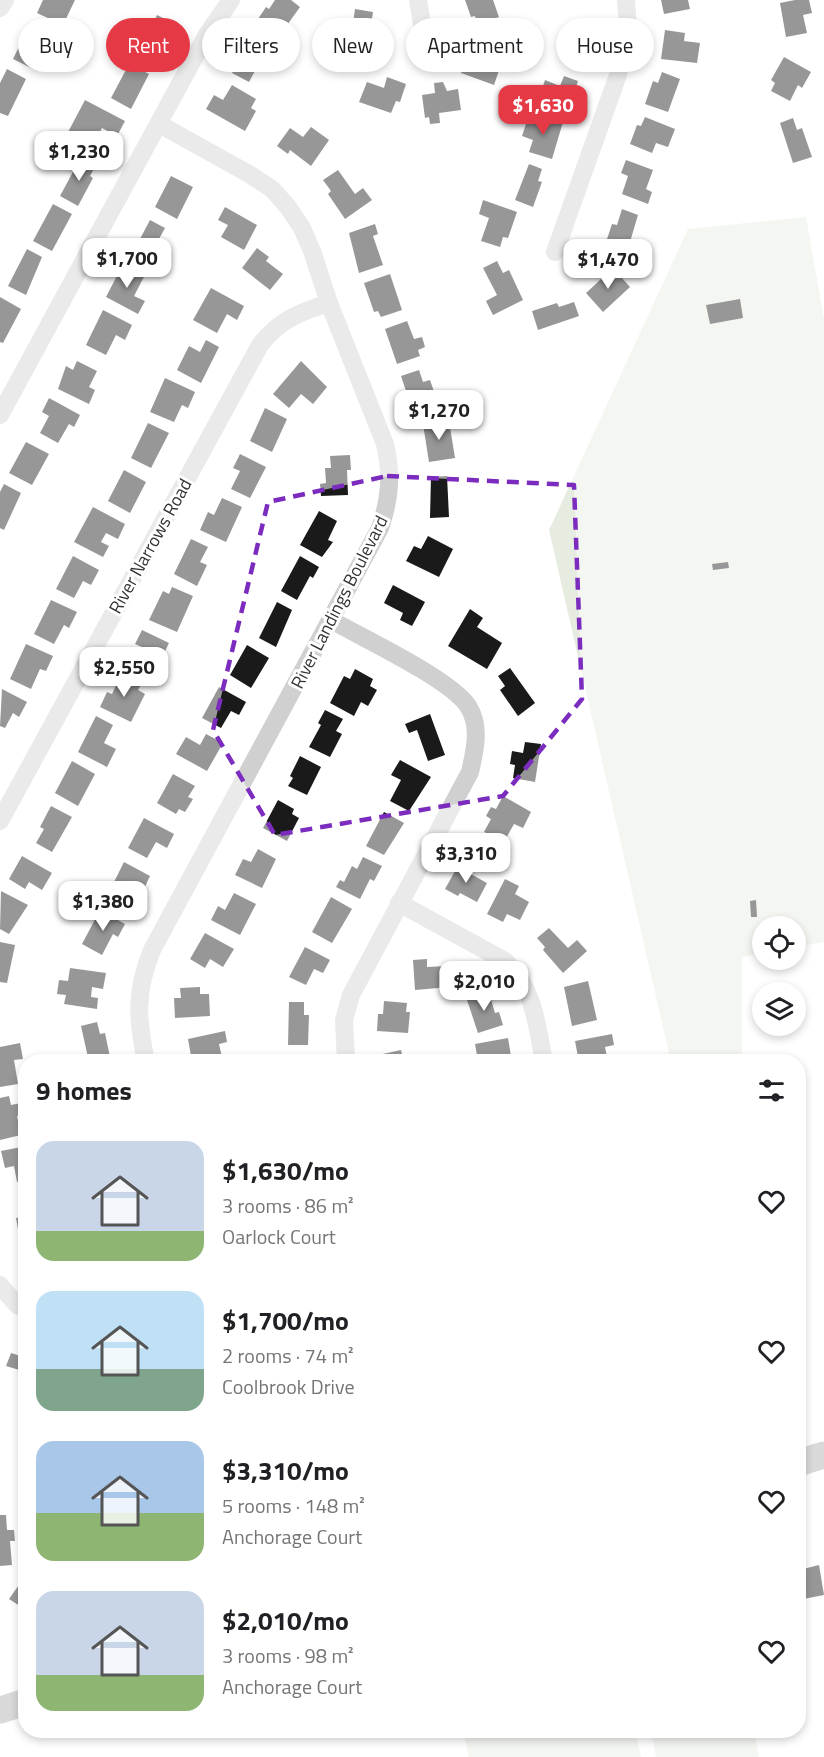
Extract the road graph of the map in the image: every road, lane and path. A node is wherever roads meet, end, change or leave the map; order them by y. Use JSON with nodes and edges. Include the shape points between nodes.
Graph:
{"nodes":[{"id":1,"x":5,"y":0,"type":"edge"},
{"id":2,"x":231,"y":0,"type":"edge"},
{"id":3,"x":418,"y":0,"type":"edge"},
{"id":4,"x":626,"y":0,"type":"edge"},
{"id":5,"x":0,"y":8,"type":"edge"},
{"id":6,"x":421,"y":18,"type":"edge"},
{"id":7,"x":159,"y":124,"type":"junction"},
{"id":8,"x":555,"y":252,"type":"dead end"},
{"id":9,"x":329,"y":303,"type":"junction"},
{"id":10,"x":0,"y":415,"type":"edge"},
{"id":11,"x":331,"y":620,"type":"junction"},
{"id":12,"x":0,"y":821,"type":"edge"},
{"id":13,"x":399,"y":903,"type":"junction"},
{"id":14,"x":145,"y":1054,"type":"edge"},
{"id":15,"x":346,"y":1054,"type":"edge"},
{"id":16,"x":542,"y":1054,"type":"edge"},
{"id":17,"x":0,"y":1285,"type":"edge"},
{"id":18,"x":18,"y":1304,"type":"edge"},
{"id":19,"x":824,"y":1455,"type":"edge"},
{"id":20,"x":806,"y":1461,"type":"edge"},
{"id":21,"x":18,"y":1704,"type":"edge"},
{"id":22,"x":0,"y":1710,"type":"edge"}],
"edges":[{"from":1,"to":5,"type":"street"},
{"from":2,"to":7,"type":"street","via":[[206,36]]},
{"from":3,"to":6,"type":"street"},
{"from":4,"to":8,"type":"street","via":[[628,31],[618,75]]},
{"from":7,"to":9,"type":"street","name":"River Landings Boulevard","via":[[272,189],[302,228]]},
{"from":7,"to":10,"type":"street"},
{"from":9,"to":11,"type":"street","name":"River Landings Boulevard","via":[[385,444],[391,487],[380,528]]},
{"from":9,"to":12,"type":"street","name":"River Narrows Road","via":[[285,320],[260,345]]},
{"from":11,"to":13,"type":"street","via":[[442,682],[468,706],[478,739],[470,772]]},
{"from":11,"to":14,"type":"street","name":"River Landings Boulevard","via":[[152,950],[139,988]]},
{"from":13,"to":15,"type":"street","via":[[351,995],[344,1020]]},
{"from":13,"to":16,"type":"street","via":[[518,972],[531,999]]},
{"from":17,"to":18,"type":"street"},
{"from":19,"to":20,"type":"main road"},
{"from":21,"to":22,"type":"main road"}]}
